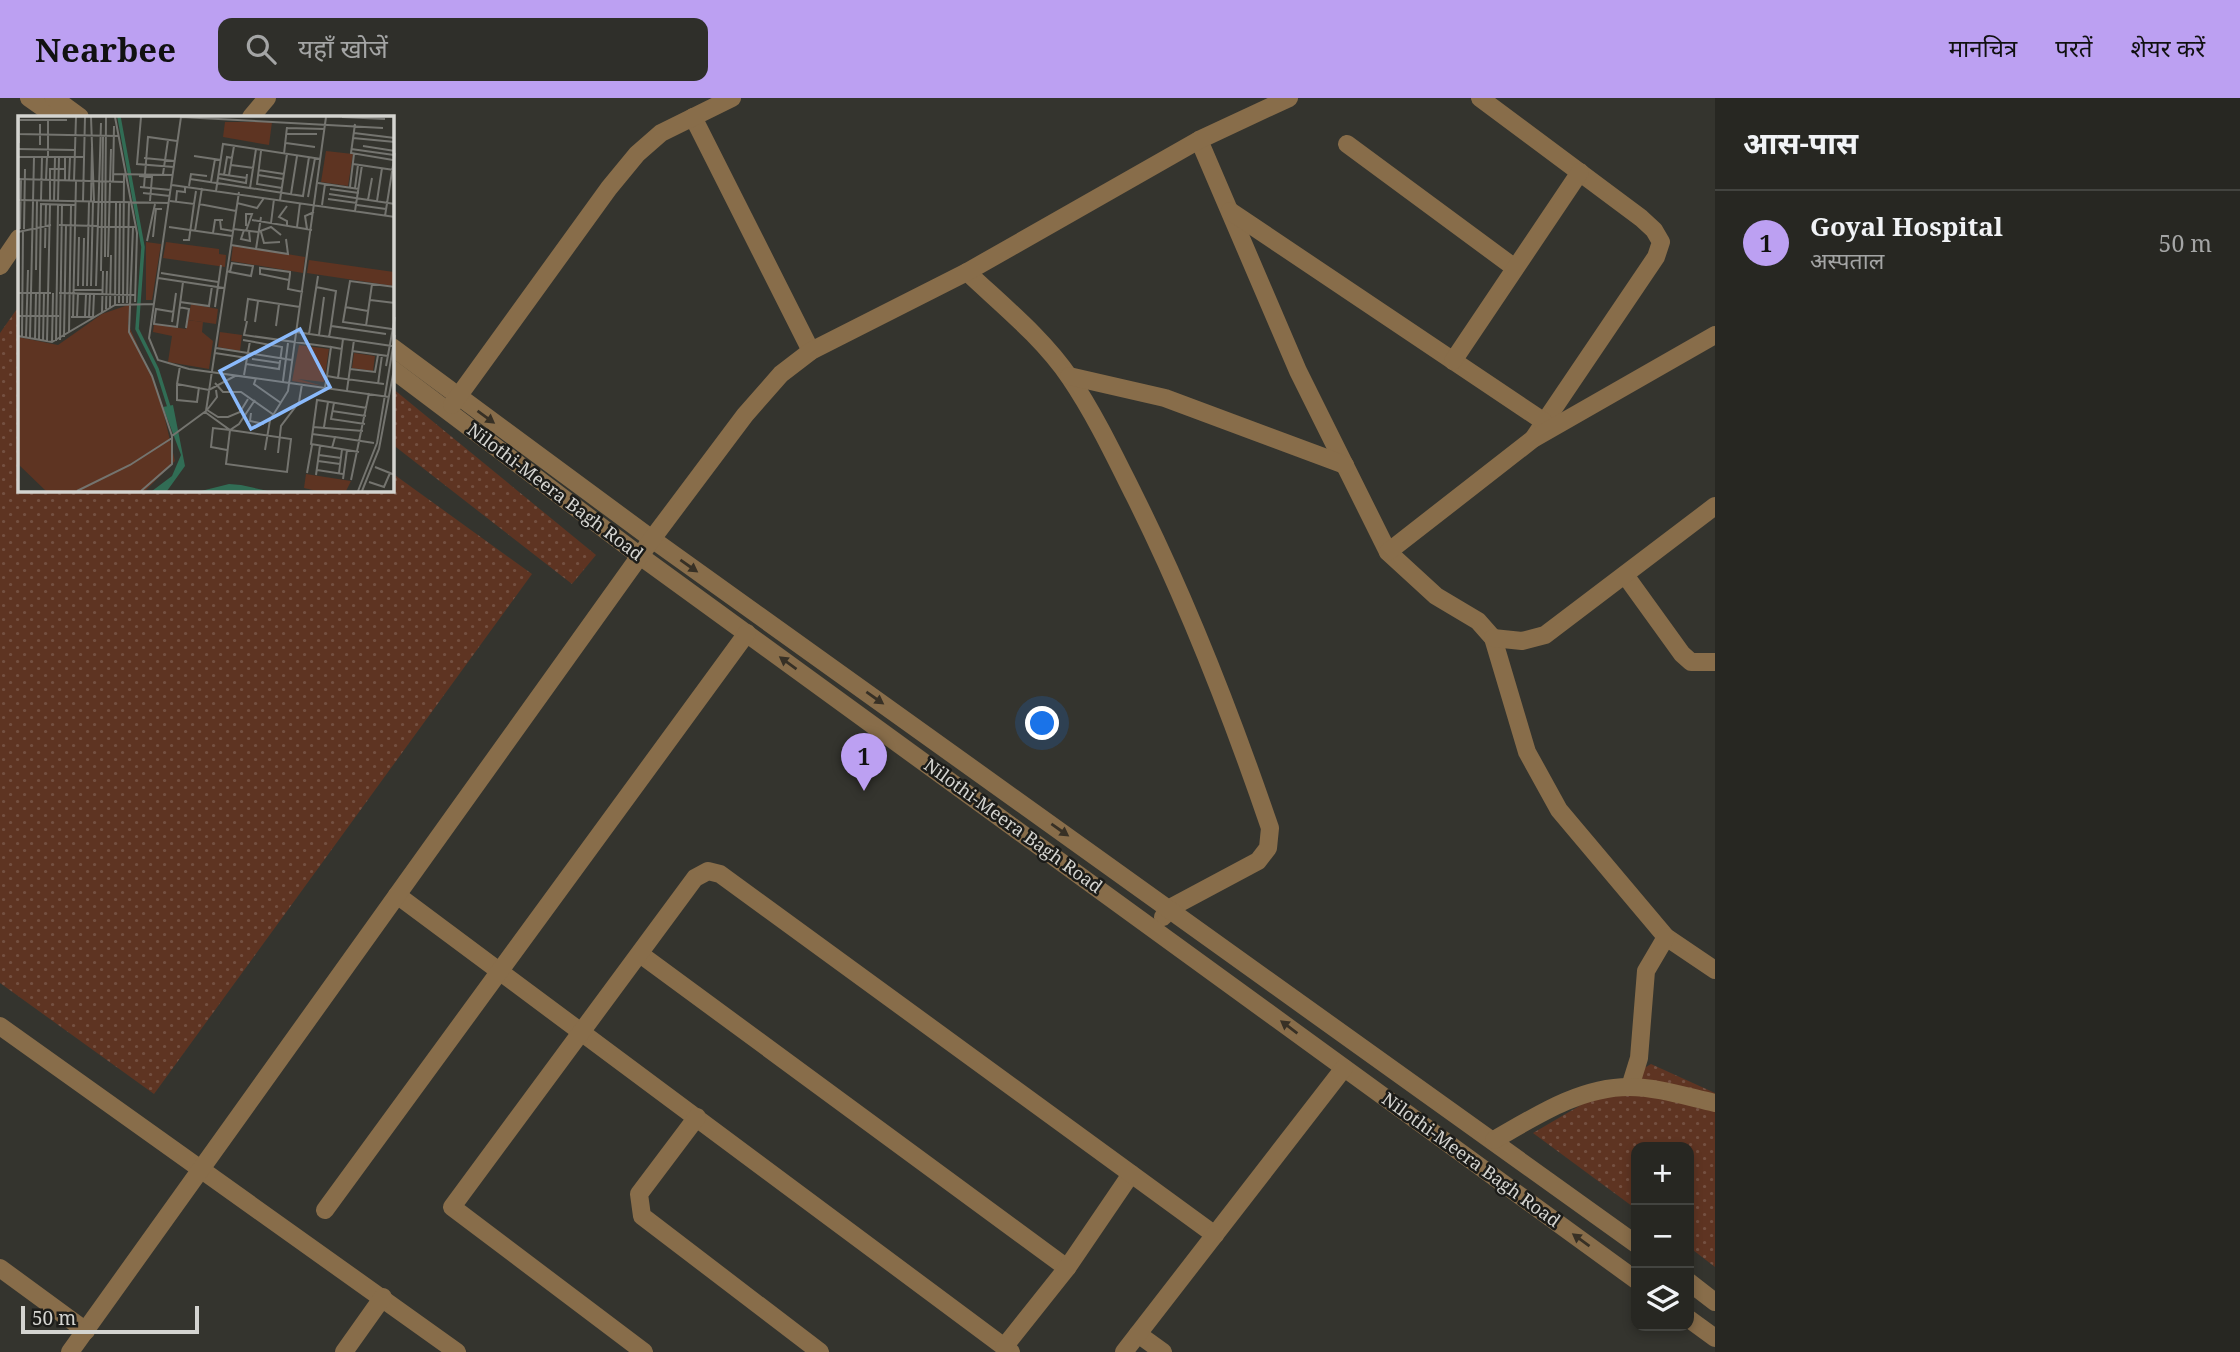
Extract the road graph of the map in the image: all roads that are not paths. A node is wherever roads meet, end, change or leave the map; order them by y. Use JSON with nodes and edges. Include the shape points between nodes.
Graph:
{"nodes":[{"id":1,"x":29,"y":98,"type":"edge"},
{"id":2,"x":54,"y":98,"type":"edge"},
{"id":3,"x":267,"y":98,"type":"edge"},
{"id":4,"x":732,"y":98,"type":"edge"},
{"id":5,"x":1289,"y":98,"type":"edge"},
{"id":6,"x":1480,"y":98,"type":"edge"},
{"id":7,"x":55,"y":116,"type":"edge"},
{"id":8,"x":79,"y":116,"type":"edge"},
{"id":9,"x":252,"y":116,"type":"edge"},
{"id":10,"x":693,"y":117,"type":"junction"},
{"id":11,"x":1199,"y":141,"type":"junction"},
{"id":12,"x":1347,"y":144,"type":"dead end"},
{"id":13,"x":1580,"y":172,"type":"junction"},
{"id":14,"x":1230,"y":211,"type":"junction"},
{"id":15,"x":18,"y":239,"type":"edge"},
{"id":16,"x":0,"y":265,"type":"edge"},
{"id":17,"x":1515,"y":268,"type":"junction"},
{"id":18,"x":967,"y":272,"type":"junction"},
{"id":19,"x":1715,"y":335,"type":"edge"},
{"id":20,"x":394,"y":348,"type":"edge"},
{"id":21,"x":811,"y":351,"type":"junction"},
{"id":22,"x":1453,"y":361,"type":"junction"},
{"id":23,"x":394,"y":371,"type":"edge"},
{"id":24,"x":1069,"y":376,"type":"junction"},
{"id":25,"x":458,"y":396,"type":"junction"},
{"id":26,"x":447,"y":411,"type":"junction"},
{"id":27,"x":1543,"y":421,"type":"junction"},
{"id":28,"x":1533,"y":439,"type":"junction"},
{"id":29,"x":1345,"y":465,"type":"junction"},
{"id":30,"x":1715,"y":506,"type":"edge"},
{"id":31,"x":652,"y":539,"type":"junction"},
{"id":32,"x":1388,"y":552,"type":"junction"},
{"id":33,"x":640,"y":556,"type":"junction"},
{"id":34,"x":1625,"y":575,"type":"junction"},
{"id":35,"x":747,"y":633,"type":"junction"},
{"id":36,"x":1493,"y":638,"type":"junction"},
{"id":37,"x":1715,"y":662,"type":"edge"},
{"id":38,"x":397,"y":895,"type":"junction"},
{"id":39,"x":1170,"y":908,"type":"junction"},
{"id":40,"x":1155,"y":928,"type":"junction"},
{"id":41,"x":1666,"y":937,"type":"junction"},
{"id":42,"x":640,"y":954,"type":"junction"},
{"id":43,"x":1715,"y":970,"type":"edge"},
{"id":44,"x":501,"y":971,"type":"junction"},
{"id":45,"x":0,"y":1026,"type":"edge"},
{"id":46,"x":583,"y":1031,"type":"junction"},
{"id":47,"x":1344,"y":1068,"type":"junction"},
{"id":48,"x":1630,"y":1087,"type":"junction"},
{"id":49,"x":1715,"y":1102,"type":"edge"},
{"id":50,"x":697,"y":1116,"type":"junction"},
{"id":51,"x":1494,"y":1140,"type":"junction"},
{"id":52,"x":202,"y":1170,"type":"junction"},
{"id":53,"x":1131,"y":1174,"type":"junction"},
{"id":54,"x":325,"y":1210,"type":"dead end"},
{"id":55,"x":1215,"y":1235,"type":"junction"},
{"id":56,"x":1631,"y":1240,"type":"edge"},
{"id":57,"x":0,"y":1268,"type":"edge"},
{"id":58,"x":1067,"y":1268,"type":"junction"},
{"id":59,"x":1631,"y":1276,"type":"edge"},
{"id":60,"x":1694,"y":1286,"type":"edge"},
{"id":61,"x":383,"y":1297,"type":"junction"},
{"id":62,"x":1715,"y":1302,"type":"edge"},
{"id":63,"x":1694,"y":1323,"type":"edge"},
{"id":64,"x":86,"y":1331,"type":"junction"},
{"id":65,"x":1138,"y":1334,"type":"junction"},
{"id":66,"x":1715,"y":1338,"type":"edge"},
{"id":67,"x":1008,"y":1349,"type":"edge"},
{"id":68,"x":70,"y":1352,"type":"edge"},
{"id":69,"x":344,"y":1352,"type":"edge"},
{"id":70,"x":457,"y":1352,"type":"edge"},
{"id":71,"x":644,"y":1352,"type":"edge"},
{"id":72,"x":820,"y":1352,"type":"edge"},
{"id":73,"x":1124,"y":1352,"type":"edge"},
{"id":74,"x":1163,"y":1352,"type":"edge"}],
"edges":[{"from":1,"to":7,"type":"street"},
{"from":2,"to":8,"type":"street"},
{"from":3,"to":9,"type":"street"},
{"from":4,"to":10,"type":"street"},
{"from":5,"to":11,"type":"street"},
{"from":6,"to":13,"type":"street"},
{"from":10,"to":21,"type":"street"},
{"from":10,"to":25,"type":"street","via":[[661,133],[636,154]]},
{"from":11,"to":14,"type":"street"},
{"from":11,"to":18,"type":"street"},
{"from":12,"to":17,"type":"street"},
{"from":13,"to":17,"type":"street"},
{"from":13,"to":27,"type":"street","via":[[1641,218],[1661,242],[1656,257]]},
{"from":14,"to":22,"type":"street"},
{"from":14,"to":29,"type":"street","via":[[1298,371]]},
{"from":15,"to":16,"type":"street"},
{"from":17,"to":22,"type":"street"},
{"from":18,"to":21,"type":"street"},
{"from":18,"to":24,"type":"street"},
{"from":19,"to":28,"type":"street"},
{"from":20,"to":25,"type":"street","name":"Nilothi-Meera Bagh Road"},
{"from":21,"to":31,"type":"street","via":[[781,374],[745,415]]},
{"from":22,"to":27,"type":"street"},
{"from":23,"to":26,"type":"street","name":"Nilothi-Meera Bagh Road"},
{"from":24,"to":29,"type":"street","via":[[1165,398]]},
{"from":24,"to":39,"type":"street","via":[[1175,576],[1224,695],[1270,828],[1268,848],[1258,861]]},
{"from":25,"to":26,"type":"street"},
{"from":25,"to":31,"type":"street","name":"Nilothi-Meera Bagh Road","one_way":true},
{"from":26,"to":33,"type":"street","name":"Nilothi-Meera Bagh Road"},
{"from":27,"to":28,"type":"street"},
{"from":28,"to":32,"type":"street"},
{"from":29,"to":32,"type":"street"},
{"from":30,"to":34,"type":"street"},
{"from":31,"to":33,"type":"street"},
{"from":31,"to":39,"type":"street","name":"Nilothi-Meera Bagh Road","one_way":true},
{"from":32,"to":36,"type":"street","via":[[1436,596],[1478,621]]},
{"from":33,"to":35,"type":"street","name":"Nilothi-Meera Bagh Road"},
{"from":33,"to":38,"type":"street"},
{"from":34,"to":36,"type":"street","via":[[1545,635],[1522,641]]},
{"from":34,"to":37,"type":"street","via":[[1682,654],[1691,662]]},
{"from":40,"to":35,"type":"street","name":"Nilothi-Meera Bagh Road","one_way":true},
{"from":35,"to":44,"type":"street"},
{"from":36,"to":41,"type":"street","via":[[1527,752],[1559,810]]},
{"from":38,"to":44,"type":"street"},
{"from":38,"to":52,"type":"street"},
{"from":39,"to":40,"type":"street"},
{"from":39,"to":51,"type":"street","name":"Nilothi-Meera Bagh Road"},
{"from":47,"to":40,"type":"street","name":"Nilothi-Meera Bagh Road","one_way":true},
{"from":41,"to":43,"type":"street"},
{"from":41,"to":48,"type":"street","via":[[1646,971],[1639,1058]]},
{"from":42,"to":46,"type":"street"},
{"from":42,"to":53,"type":"street","via":[[695,878],[708,871],[720,874]]},
{"from":42,"to":58,"type":"street"},
{"from":44,"to":46,"type":"street"},
{"from":44,"to":54,"type":"street"},
{"from":45,"to":52,"type":"street"},
{"from":46,"to":50,"type":"street"},
{"from":46,"to":71,"type":"street","via":[[452,1207]]},
{"from":47,"to":55,"type":"street"},
{"from":59,"to":47,"type":"street","name":"Nilothi-Meera Bagh Road","one_way":true},
{"from":48,"to":49,"type":"street"},
{"from":48,"to":51,"type":"street","via":[[1595,1091]]},
{"from":50,"to":67,"type":"street"},
{"from":50,"to":72,"type":"street","via":[[639,1195],[642,1216]]},
{"from":51,"to":56,"type":"street","name":"Nilothi-Meera Bagh Road"},
{"from":52,"to":61,"type":"street"},
{"from":52,"to":64,"type":"street"},
{"from":53,"to":55,"type":"street"},
{"from":53,"to":58,"type":"street"},
{"from":55,"to":65,"type":"street"},
{"from":57,"to":64,"type":"street"},
{"from":58,"to":67,"type":"street"},
{"from":60,"to":62,"type":"street"},
{"from":61,"to":69,"type":"street"},
{"from":61,"to":70,"type":"street"},
{"from":63,"to":66,"type":"street"},
{"from":64,"to":68,"type":"street"},
{"from":65,"to":73,"type":"street"},
{"from":65,"to":74,"type":"street"}]}
